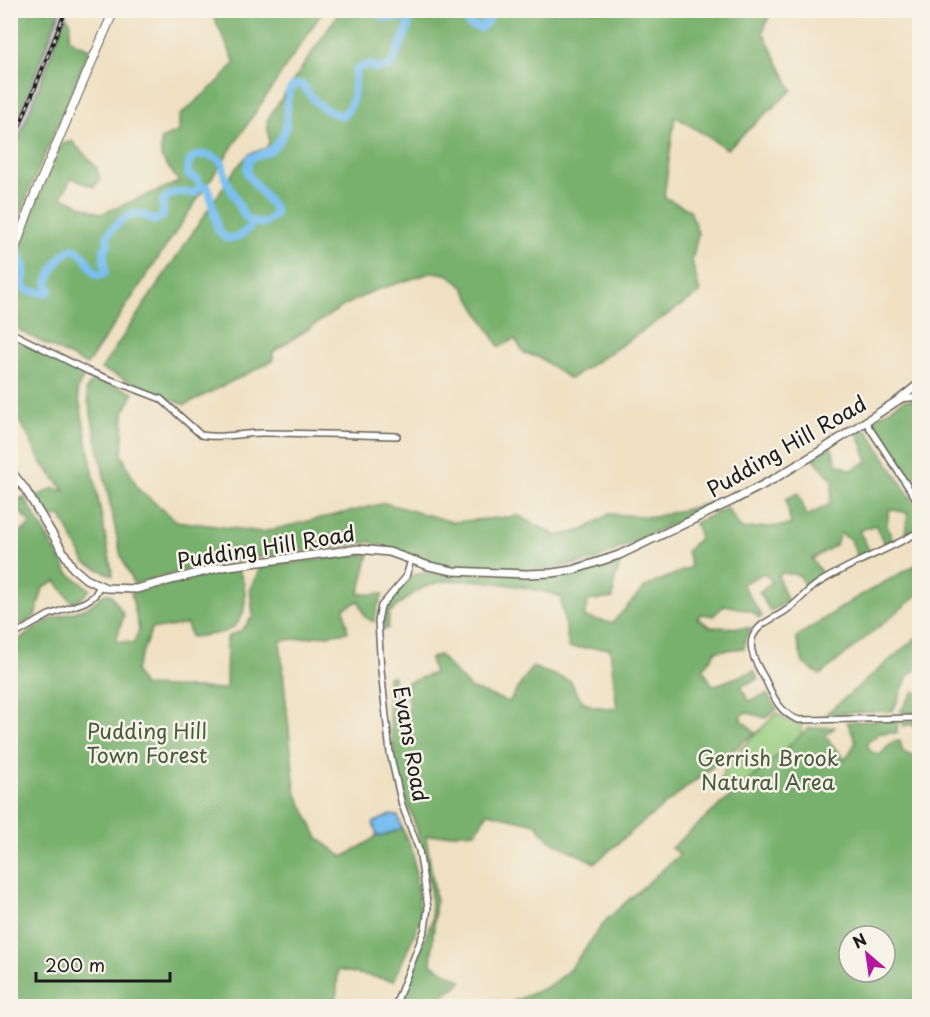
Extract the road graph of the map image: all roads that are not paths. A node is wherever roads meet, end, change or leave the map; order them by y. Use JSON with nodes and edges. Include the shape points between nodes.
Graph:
{"nodes":[{"id":1,"x":114,"y":10,"type":"edge"},
{"id":2,"x":10,"y":262,"type":"edge"},
{"id":3,"x":10,"y":332,"type":"edge"},
{"id":4,"x":920,"y":383,"type":"edge"},
{"id":5,"x":920,"y":397,"type":"edge"},
{"id":6,"x":900,"y":399,"type":"junction"},
{"id":7,"x":865,"y":421,"type":"junction"},
{"id":8,"x":397,"y":436,"type":"dead end"},
{"id":9,"x":10,"y":470,"type":"edge"},
{"id":10,"x":920,"y":505,"type":"edge"},
{"id":11,"x":920,"y":531,"type":"edge"},
{"id":12,"x":411,"y":560,"type":"junction"},
{"id":13,"x":100,"y":586,"type":"junction"},
{"id":14,"x":10,"y":637,"type":"edge"},
{"id":15,"x":920,"y":718,"type":"edge"},
{"id":16,"x":395,"y":1006,"type":"edge"}],
"edges":[{"from":1,"to":2,"type":"main road","via":[[49,159]]},
{"from":3,"to":8,"type":"street","via":[[88,371],[161,399],[201,435]]},
{"from":4,"to":6,"type":"street","name":"Pudding Hill Road"},
{"from":5,"to":6,"type":"street"},
{"from":6,"to":7,"type":"street","name":"Pudding Hill Road"},
{"from":7,"to":10,"type":"street"},
{"from":7,"to":12,"type":"street","name":"Pudding Hill Road","via":[[762,485],[599,562],[573,570],[526,574],[453,571]]},
{"from":9,"to":13,"type":"street","name":"Pudding Hill Road","via":[[73,568]]},
{"from":11,"to":15,"type":"street","via":[[818,584],[794,605],[762,624],[753,637],[752,647],[773,696],[789,717]]},
{"from":12,"to":13,"type":"street","name":"Pudding Hill Road","via":[[379,550],[358,549],[222,567],[136,589]]},
{"from":12,"to":16,"type":"street","name":"Evans Road","via":[[406,577],[381,606],[378,621],[394,774],[419,850],[428,908],[425,929]]},
{"from":13,"to":14,"type":"street","via":[[85,602],[49,615]]}]}
